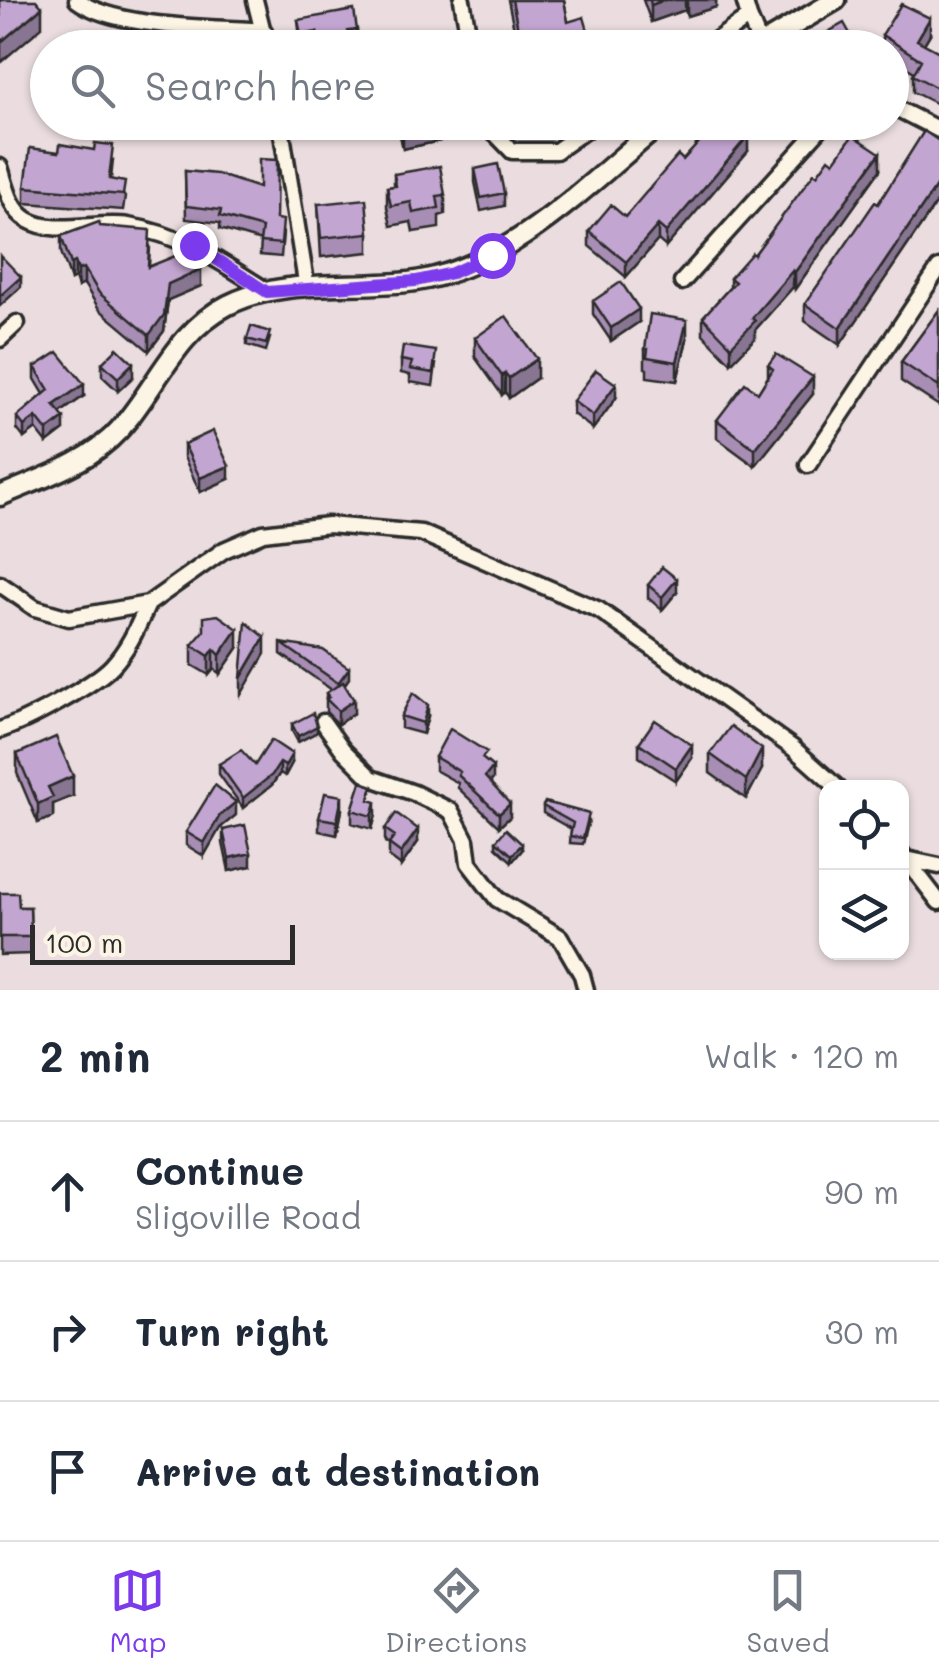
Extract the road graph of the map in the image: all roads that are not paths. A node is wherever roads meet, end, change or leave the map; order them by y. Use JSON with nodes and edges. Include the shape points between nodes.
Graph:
{"nodes":[{"id":1,"x":76,"y":0,"type":"edge"},
{"id":2,"x":255,"y":0,"type":"edge"},
{"id":3,"x":462,"y":0,"type":"edge"},
{"id":4,"x":744,"y":0,"type":"edge"},
{"id":5,"x":836,"y":0,"type":"edge"},
{"id":6,"x":749,"y":17,"type":"junction"},
{"id":7,"x":252,"y":30,"type":"edge"},
{"id":8,"x":264,"y":30,"type":"edge"},
{"id":9,"x":467,"y":30,"type":"edge"},
{"id":10,"x":731,"y":30,"type":"edge"},
{"id":11,"x":753,"y":30,"type":"edge"},
{"id":12,"x":784,"y":30,"type":"edge"},
{"id":13,"x":909,"y":115,"type":"edge"},
{"id":14,"x":939,"y":130,"type":"edge"},
{"id":15,"x":283,"y":140,"type":"edge"},
{"id":16,"x":501,"y":140,"type":"edge"},
{"id":17,"x":572,"y":140,"type":"edge"},
{"id":18,"x":641,"y":140,"type":"edge"},
{"id":19,"x":810,"y":140,"type":"edge"},
{"id":20,"x":0,"y":167,"type":"edge"},
{"id":21,"x":939,"y":268,"type":"edge"},
{"id":22,"x":682,"y":282,"type":"dead end"},
{"id":23,"x":307,"y":288,"type":"junction"},
{"id":24,"x":267,"y":292,"type":"junction"},
{"id":25,"x":17,"y":323,"type":"dead end"},
{"id":26,"x":0,"y":339,"type":"edge"},
{"id":27,"x":808,"y":464,"type":"dead end"},
{"id":28,"x":0,"y":496,"type":"edge"},
{"id":29,"x":0,"y":584,"type":"edge"},
{"id":30,"x":148,"y":604,"type":"junction"},
{"id":31,"x":323,"y":722,"type":"dead end"},
{"id":32,"x":0,"y":730,"type":"edge"},
{"id":33,"x":829,"y":780,"type":"edge"},
{"id":34,"x":909,"y":857,"type":"edge"},
{"id":35,"x":909,"y":863,"type":"edge"},
{"id":36,"x":939,"y":866,"type":"edge"},
{"id":37,"x":939,"y":902,"type":"edge"},
{"id":38,"x":586,"y":990,"type":"edge"}],
"edges":[{"from":1,"to":7,"type":"street","via":[[131,20]]},
{"from":2,"to":8,"type":"street"},
{"from":3,"to":9,"type":"street"},
{"from":4,"to":6,"type":"street"},
{"from":5,"to":12,"type":"street"},
{"from":6,"to":10,"type":"street"},
{"from":6,"to":11,"type":"street"},
{"from":13,"to":14,"type":"street"},
{"from":15,"to":23,"type":"street"},
{"from":16,"to":17,"type":"street","via":[[512,151],[556,151]]},
{"from":18,"to":23,"type":"street","via":[[528,232],[452,273]]},
{"from":19,"to":22,"type":"street"},
{"from":20,"to":24,"type":"street","via":[[16,213],[33,224],[129,226],[194,245]]},
{"from":21,"to":27,"type":"street"},
{"from":23,"to":24,"type":"street"},
{"from":24,"to":28,"type":"street","via":[[204,320],[118,431],[84,459]]},
{"from":25,"to":26,"type":"street"},
{"from":29,"to":30,"type":"street","via":[[35,608],[69,618]]},
{"from":30,"to":32,"type":"street","via":[[110,668]]},
{"from":30,"to":33,"type":"street","via":[[224,550],[262,533],[328,524],[421,532],[599,610]]},
{"from":31,"to":38,"type":"street","via":[[371,778],[451,811],[469,863],[497,899],[560,937]]},
{"from":34,"to":36,"type":"street"},
{"from":35,"to":37,"type":"street"}]}
